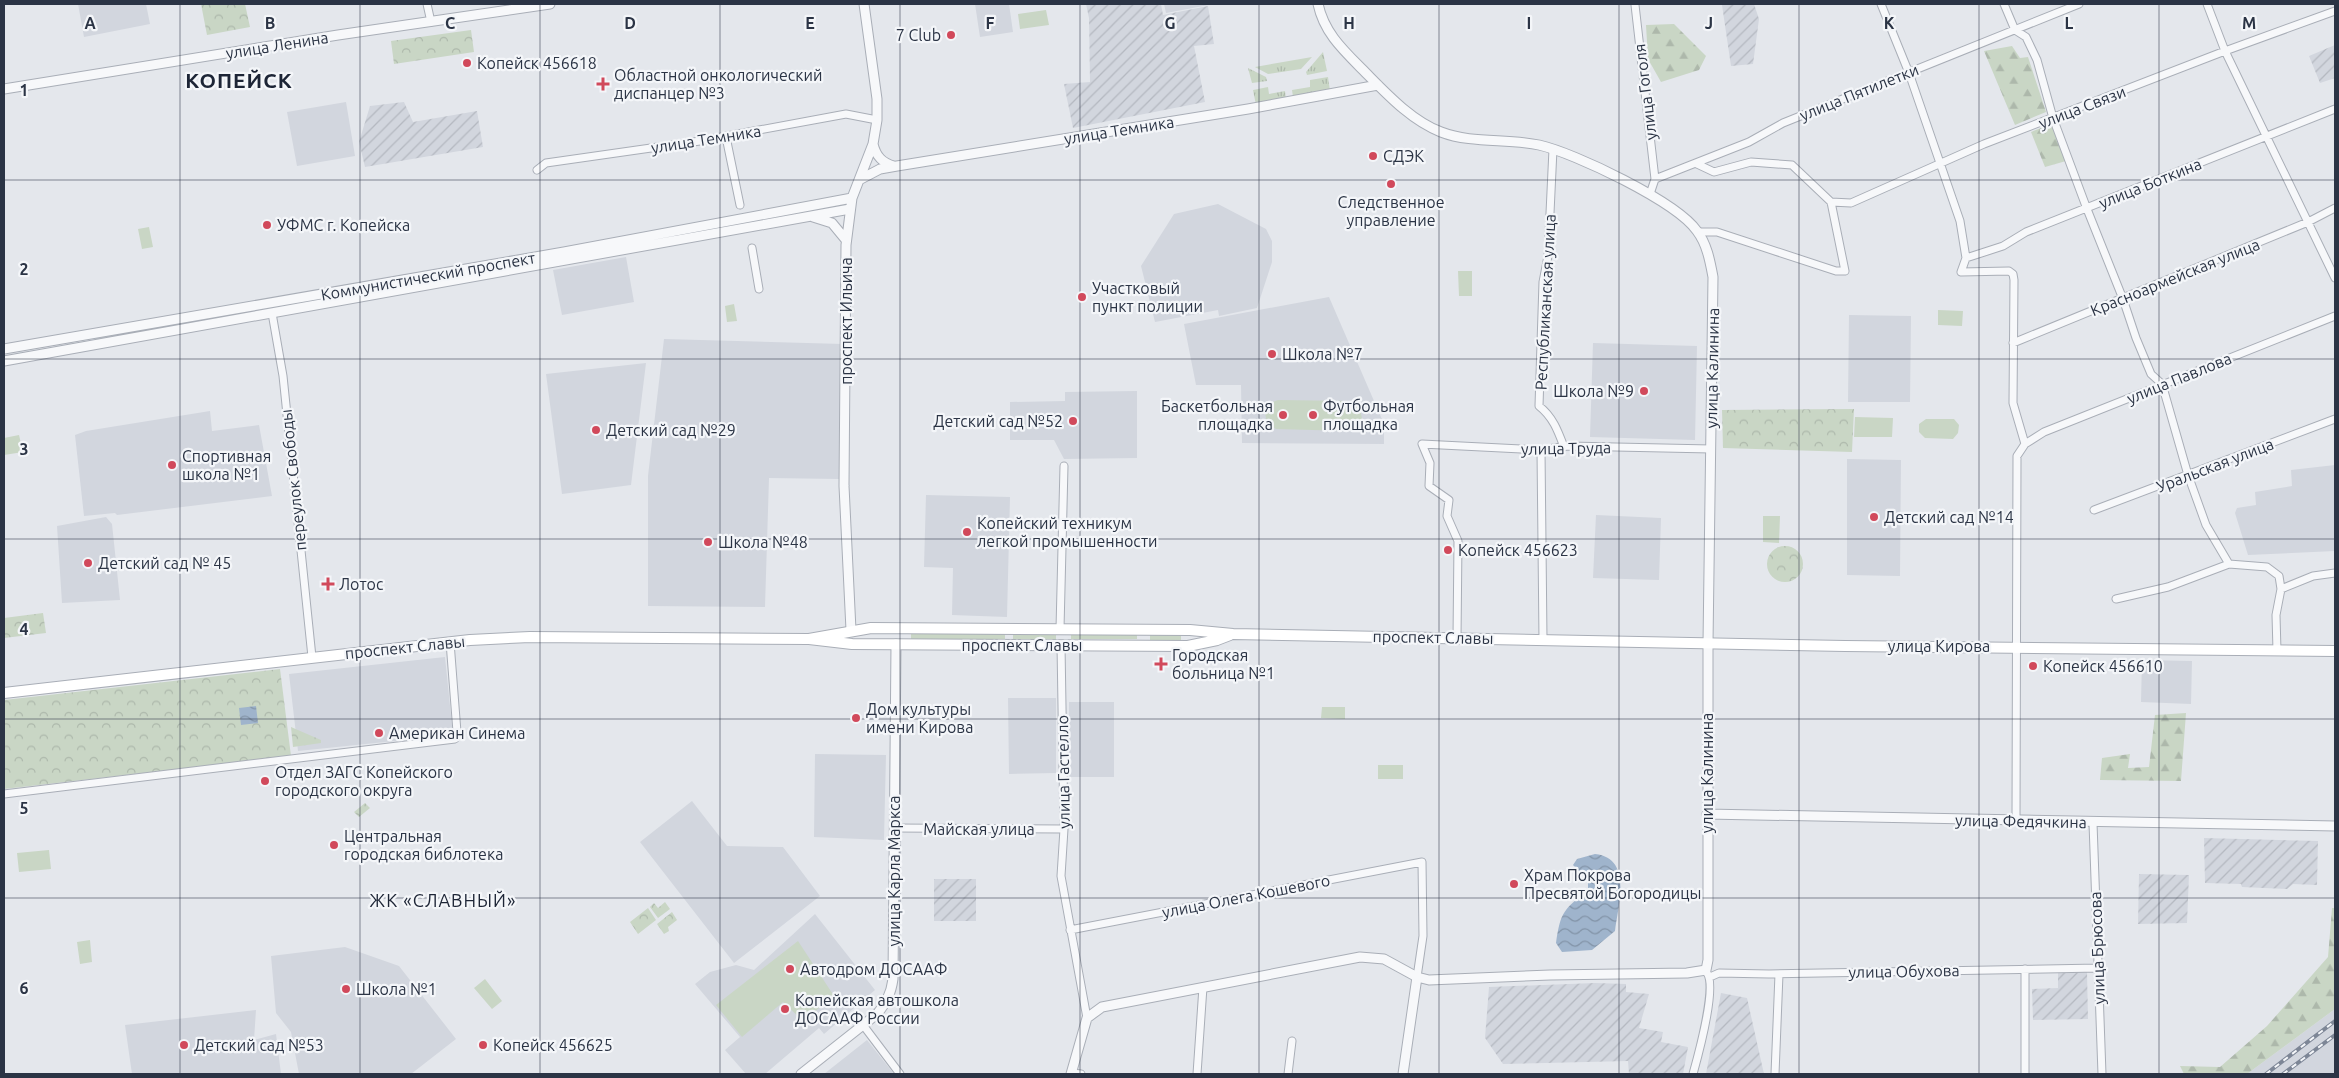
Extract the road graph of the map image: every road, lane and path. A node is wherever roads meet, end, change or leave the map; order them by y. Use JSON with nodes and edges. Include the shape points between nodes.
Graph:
{"nodes":[{"id":1,"x":427,"y":4,"type":"edge"},
{"id":2,"x":550,"y":4,"type":"edge"},
{"id":3,"x":864,"y":4,"type":"edge"},
{"id":4,"x":1318,"y":4,"type":"edge"},
{"id":5,"x":1881,"y":4,"type":"edge"},
{"id":6,"x":2004,"y":4,"type":"edge"},
{"id":7,"x":2079,"y":4,"type":"edge"},
{"id":8,"x":2207,"y":4,"type":"edge"},
{"id":9,"x":1635,"y":5,"type":"dead end"},
{"id":10,"x":2335,"y":11,"type":"edge"},
{"id":11,"x":431,"y":22,"type":"junction"},
{"id":12,"x":2015,"y":30,"type":"junction"},
{"id":13,"x":2225,"y":51,"type":"junction"},
{"id":14,"x":1908,"y":73,"type":"junction"},
{"id":15,"x":1378,"y":85,"type":"junction"},
{"id":16,"x":4,"y":89,"type":"edge"},
{"id":17,"x":2335,"y":109,"type":"edge"},
{"id":18,"x":2053,"y":118,"type":"junction"},
{"id":19,"x":877,"y":120,"type":"junction"},
{"id":20,"x":2266,"y":135,"type":"junction"},
{"id":21,"x":726,"y":137,"type":"junction"},
{"id":22,"x":873,"y":144,"type":"junction"},
{"id":23,"x":1553,"y":149,"type":"junction"},
{"id":24,"x":1697,"y":164,"type":"junction"},
{"id":25,"x":1940,"y":164,"type":"junction"},
{"id":26,"x":897,"y":166,"type":"junction"},
{"id":27,"x":537,"y":170,"type":"dead end"},
{"id":28,"x":861,"y":179,"type":"junction"},
{"id":29,"x":1655,"y":179,"type":"junction"},
{"id":30,"x":1650,"y":194,"type":"junction"},
{"id":31,"x":852,"y":198,"type":"junction"},
{"id":32,"x":1831,"y":202,"type":"junction"},
{"id":33,"x":740,"y":205,"type":"dead end"},
{"id":34,"x":2335,"y":208,"type":"edge"},
{"id":35,"x":850,"y":209,"type":"junction"},
{"id":36,"x":2087,"y":209,"type":"junction"},
{"id":37,"x":809,"y":216,"type":"junction"},
{"id":38,"x":2308,"y":222,"type":"junction"},
{"id":39,"x":1698,"y":232,"type":"junction"},
{"id":40,"x":846,"y":240,"type":"junction"},
{"id":41,"x":752,"y":248,"type":"dead end"},
{"id":42,"x":552,"y":258,"type":"junction"},
{"id":43,"x":1966,"y":258,"type":"junction"},
{"id":44,"x":2335,"y":278,"type":"edge"},
{"id":45,"x":759,"y":289,"type":"dead end"},
{"id":46,"x":2123,"y":299,"type":"junction"},
{"id":47,"x":272,"y":308,"type":"junction"},
{"id":48,"x":2335,"y":316,"type":"edge"},
{"id":49,"x":2013,"y":343,"type":"junction"},
{"id":50,"x":4,"y":349,"type":"edge"},
{"id":51,"x":4,"y":361,"type":"edge"},
{"id":52,"x":2162,"y":384,"type":"junction"},
{"id":53,"x":2335,"y":419,"type":"edge"},
{"id":54,"x":2025,"y":444,"type":"junction"},
{"id":55,"x":1564,"y":447,"type":"junction"},
{"id":56,"x":1711,"y":449,"type":"junction"},
{"id":57,"x":1541,"y":450,"type":"junction"},
{"id":58,"x":1064,"y":466,"type":"dead end"},
{"id":59,"x":2188,"y":475,"type":"junction"},
{"id":60,"x":2094,"y":510,"type":"dead end"},
{"id":61,"x":2229,"y":564,"type":"junction"},
{"id":62,"x":2335,"y":574,"type":"edge"},
{"id":63,"x":2281,"y":589,"type":"junction"},
{"id":64,"x":2116,"y":599,"type":"dead end"},
{"id":65,"x":895,"y":628,"type":"junction"},
{"id":66,"x":1008,"y":629,"type":"junction"},
{"id":67,"x":1060,"y":629,"type":"junction"},
{"id":68,"x":851,"y":630,"type":"junction"},
{"id":69,"x":1233,"y":634,"type":"junction"},
{"id":70,"x":1456,"y":638,"type":"junction"},
{"id":71,"x":809,"y":639,"type":"junction"},
{"id":72,"x":1542,"y":639,"type":"junction"},
{"id":73,"x":450,"y":642,"type":"junction"},
{"id":74,"x":1708,"y":643,"type":"junction"},
{"id":75,"x":852,"y":644,"type":"junction"},
{"id":76,"x":896,"y":644,"type":"junction"},
{"id":77,"x":1007,"y":645,"type":"junction"},
{"id":78,"x":1060,"y":645,"type":"junction"},
{"id":79,"x":2015,"y":647,"type":"junction"},
{"id":80,"x":2277,"y":650,"type":"junction"},
{"id":81,"x":2335,"y":651,"type":"edge"},
{"id":82,"x":312,"y":657,"type":"junction"},
{"id":83,"x":4,"y":693,"type":"edge"},
{"id":84,"x":4,"y":794,"type":"edge"},
{"id":85,"x":1707,"y":814,"type":"junction"},
{"id":86,"x":2016,"y":820,"type":"junction"},
{"id":87,"x":2093,"y":822,"type":"junction"},
{"id":88,"x":2335,"y":826,"type":"edge"},
{"id":89,"x":894,"y":828,"type":"junction"},
{"id":90,"x":1064,"y":829,"type":"junction"},
{"id":91,"x":1070,"y":930,"type":"junction"},
{"id":92,"x":2098,"y":968,"type":"junction"},
{"id":93,"x":2025,"y":969,"type":"junction"},
{"id":94,"x":1708,"y":974,"type":"junction"},
{"id":95,"x":1779,"y":974,"type":"junction"},
{"id":96,"x":1417,"y":977,"type":"junction"},
{"id":97,"x":1203,"y":987,"type":"junction"},
{"id":98,"x":1087,"y":1018,"type":"junction"},
{"id":99,"x":863,"y":1025,"type":"junction"},
{"id":100,"x":1292,"y":1041,"type":"dead end"},
{"id":101,"x":801,"y":1074,"type":"edge"},
{"id":102,"x":900,"y":1074,"type":"edge"},
{"id":103,"x":1075,"y":1074,"type":"edge"},
{"id":104,"x":1197,"y":1074,"type":"edge"},
{"id":105,"x":1288,"y":1074,"type":"edge"},
{"id":106,"x":1403,"y":1074,"type":"edge"},
{"id":107,"x":1693,"y":1074,"type":"edge"},
{"id":108,"x":1775,"y":1074,"type":"edge"},
{"id":109,"x":2025,"y":1074,"type":"edge"},
{"id":110,"x":2102,"y":1074,"type":"edge"}],
"edges":[{"from":1,"to":11,"type":"street"},
{"from":2,"to":11,"type":"street","name":"улица Ленина"},
{"from":3,"to":19,"type":"street","name":"проспект Ильича"},
{"from":4,"to":15,"type":"street","name":"улица Калинина","via":[[1326,28]]},
{"from":5,"to":14,"type":"street"},
{"from":6,"to":12,"type":"street"},
{"from":7,"to":12,"type":"street","name":"улица Пятилетки"},
{"from":8,"to":13,"type":"street"},
{"from":9,"to":29,"type":"street","name":"улица Гоголя"},
{"from":10,"to":13,"type":"street","name":"улица Связи"},
{"from":11,"to":16,"type":"street","name":"улица Ленина"},
{"from":12,"to":14,"type":"street","name":"улица Пятилетки"},
{"from":12,"to":18,"type":"street","via":[[2026,37],[2037,60]]},
{"from":13,"to":18,"type":"street","name":"улица Связи"},
{"from":13,"to":20,"type":"street"},
{"from":14,"to":24,"type":"street","name":"улица Пятилетки","via":[[1783,123],[1749,142]]},
{"from":14,"to":25,"type":"street"},
{"from":15,"to":23,"type":"street","name":"улица Калинина","via":[[1418,119],[1443,132]]},
{"from":15,"to":26,"type":"street","name":"улица Темника"},
{"from":17,"to":20,"type":"street","name":"улица Боткина"},
{"from":18,"to":25,"type":"street","name":"улица Связи"},
{"from":18,"to":36,"type":"street"},
{"from":19,"to":21,"type":"street","name":"улица Темника","via":[[846,114]]},
{"from":19,"to":22,"type":"street","name":"проспект Ильича"},
{"from":20,"to":36,"type":"street","name":"улица Боткина"},
{"from":20,"to":38,"type":"street"},
{"from":21,"to":27,"type":"street","name":"улица Темника","via":[[546,163]]},
{"from":21,"to":33,"type":"street"},
{"from":22,"to":26,"type":"street","via":[[884,162]]},
{"from":22,"to":28,"type":"street","name":"проспект Ильича"},
{"from":23,"to":30,"type":"street","name":"улица Калинина"},
{"from":23,"to":55,"type":"street","name":"Республиканская улица","via":[[1548,256],[1543,282],[1539,406],[1555,425]]},
{"from":24,"to":29,"type":"street","name":"улица Пятилетки"},
{"from":24,"to":32,"type":"street","via":[[1714,172],[1751,162],[1792,165]]},
{"from":25,"to":32,"type":"street","name":"улица Связи","via":[[1851,203]]},
{"from":25,"to":43,"type":"street","via":[[1960,221]]},
{"from":26,"to":28,"type":"street","name":"улица Темника","via":[[880,169]]},
{"from":28,"to":31,"type":"street","name":"проспект Ильича"},
{"from":29,"to":30,"type":"street"},
{"from":30,"to":39,"type":"street","name":"улица Калинина","via":[[1678,211]]},
{"from":31,"to":35,"type":"street","name":"проспект Ильича"},
{"from":31,"to":42,"type":"street","name":"Коммунистический проспект"},
{"from":32,"to":39,"type":"street","via":[[1846,271],[1717,232]]},
{"from":34,"to":38,"type":"street","name":"Красноармейская улица"},
{"from":35,"to":37,"type":"street"},
{"from":35,"to":40,"type":"street","name":"проспект Ильича"},
{"from":36,"to":43,"type":"street","name":"улица Боткина","via":[[2026,232],[2003,246]]},
{"from":36,"to":46,"type":"street"},
{"from":37,"to":40,"type":"street","via":[[832,223]]},
{"from":37,"to":42,"type":"street"},
{"from":38,"to":44,"type":"street"},
{"from":38,"to":46,"type":"street","name":"Красноармейская улица"},
{"from":39,"to":56,"type":"street","name":"улица Калинина","via":[[1710,260],[1713,277]]},
{"from":40,"to":68,"type":"street","name":"проспект Ильича","via":[[844,486]]},
{"from":41,"to":45,"type":"street"},
{"from":42,"to":47,"type":"street","name":"Коммунистический проспект"},
{"from":43,"to":49,"type":"street","via":[[1961,272],[2002,271],[2013,274]]},
{"from":46,"to":49,"type":"street","name":"Красноармейская улица"},
{"from":46,"to":52,"type":"street","via":[[2151,374]]},
{"from":47,"to":50,"type":"street","name":"Коммунистический проспект"},
{"from":47,"to":51,"type":"street"},
{"from":47,"to":82,"type":"street","name":"переулок Свободы","via":[[283,382]]},
{"from":48,"to":52,"type":"street","name":"улица Павлова"},
{"from":49,"to":54,"type":"street","via":[[2013,403]]},
{"from":52,"to":54,"type":"street","name":"улица Павлова","via":[[2044,432]]},
{"from":52,"to":59,"type":"street"},
{"from":53,"to":59,"type":"street","name":"Уральская улица"},
{"from":54,"to":79,"type":"street","via":[[2017,456]]},
{"from":55,"to":56,"type":"street","name":"улица Труда"},
{"from":55,"to":57,"type":"street","name":"улица Труда"},
{"from":56,"to":74,"type":"street","name":"улица Калинина"},
{"from":57,"to":70,"type":"street","name":"улица Труда","via":[[1422,444],[1430,463],[1429,486],[1449,500],[1447,516],[1458,541]]},
{"from":57,"to":72,"type":"street"},
{"from":58,"to":67,"type":"street","name":"улица Гастелло"},
{"from":59,"to":60,"type":"street","name":"Уральская улица"},
{"from":59,"to":61,"type":"street","via":[[2206,525]]},
{"from":61,"to":63,"type":"street","via":[[2267,567],[2278,576]]},
{"from":61,"to":64,"type":"street","via":[[2168,587]]},
{"from":62,"to":63,"type":"street","via":[[2313,576]]},
{"from":63,"to":80,"type":"street","via":[[2276,615]]},
{"from":65,"to":66,"type":"main road","name":"проспект Славы"},
{"from":65,"to":68,"type":"main road","name":"проспект Славы"},
{"from":65,"to":76,"type":"main road","name":"улица Карла Маркса"},
{"from":66,"to":67,"type":"main road","name":"проспект Славы"},
{"from":66,"to":77,"type":"main road"},
{"from":67,"to":69,"type":"main road","name":"проспект Славы","via":[[1190,630]]},
{"from":67,"to":78,"type":"main road","name":"улица Гастелло"},
{"from":68,"to":71,"type":"main road","name":"проспект Славы"},
{"from":68,"to":75,"type":"main road","name":"проспект Ильича"},
{"from":69,"to":70,"type":"main road","name":"проспект Славы"},
{"from":69,"to":78,"type":"main road","name":"проспект Славы","via":[[1188,646]]},
{"from":70,"to":72,"type":"main road","name":"проспект Славы"},
{"from":71,"to":73,"type":"main road","name":"проспект Славы","via":[[530,637]]},
{"from":71,"to":75,"type":"main road","name":"проспект Славы"},
{"from":72,"to":74,"type":"main road","name":"улица Кирова"},
{"from":73,"to":82,"type":"main road","name":"проспект Славы"},
{"from":73,"to":84,"type":"street","via":[[456,739]]},
{"from":74,"to":79,"type":"main road","name":"улица Кирова"},
{"from":74,"to":85,"type":"street","name":"улица Калинина"},
{"from":75,"to":76,"type":"main road","name":"проспект Славы"},
{"from":76,"to":77,"type":"main road","name":"проспект Славы"},
{"from":76,"to":89,"type":"street","name":"улица Карла Маркса"},
{"from":77,"to":78,"type":"main road","name":"проспект Славы"},
{"from":78,"to":90,"type":"street","name":"улица Гастелло"},
{"from":79,"to":80,"type":"main road","name":"улица Кирова"},
{"from":79,"to":86,"type":"street"},
{"from":80,"to":81,"type":"main road","name":"улица Кирова"},
{"from":82,"to":83,"type":"main road","name":"проспект Славы"},
{"from":85,"to":86,"type":"street","name":"улица Федячкина"},
{"from":85,"to":94,"type":"street","name":"улица Калинина"},
{"from":86,"to":87,"type":"street","name":"улица Федячкина"},
{"from":87,"to":88,"type":"street","name":"улица Федячкина"},
{"from":87,"to":92,"type":"street","name":"улица Брюсова"},
{"from":89,"to":90,"type":"street","name":"Майская улица"},
{"from":89,"to":99,"type":"street","name":"улица Карла Маркса","via":[[893,980],[886,1003]]},
{"from":90,"to":91,"type":"street","name":"улица Гастелло","via":[[1061,876]]},
{"from":91,"to":96,"type":"street","name":"улица Олега Кошевого","via":[[1422,862],[1423,936]]},
{"from":91,"to":98,"type":"street","name":"улица Гастелло"},
{"from":92,"to":93,"type":"street","name":"улица Обухова"},
{"from":92,"to":110,"type":"street","name":"улица Брюсова"},
{"from":93,"to":95,"type":"street","name":"улица Обухова"},
{"from":93,"to":109,"type":"street"},
{"from":94,"to":95,"type":"street","name":"улица Обухова"},
{"from":94,"to":96,"type":"street","via":[[1550,974],[1439,980]]},
{"from":94,"to":107,"type":"street","via":[[1709,1000]]},
{"from":95,"to":108,"type":"street"},
{"from":96,"to":97,"type":"street","via":[[1384,959],[1370,956]]},
{"from":96,"to":106,"type":"street"},
{"from":97,"to":98,"type":"street","via":[[1102,1007]]},
{"from":97,"to":104,"type":"street"},
{"from":98,"to":103,"type":"street","name":"улица Гастелло"},
{"from":99,"to":101,"type":"street","name":"улица Карла Маркса"},
{"from":99,"to":102,"type":"street"},
{"from":100,"to":105,"type":"street"}]}
